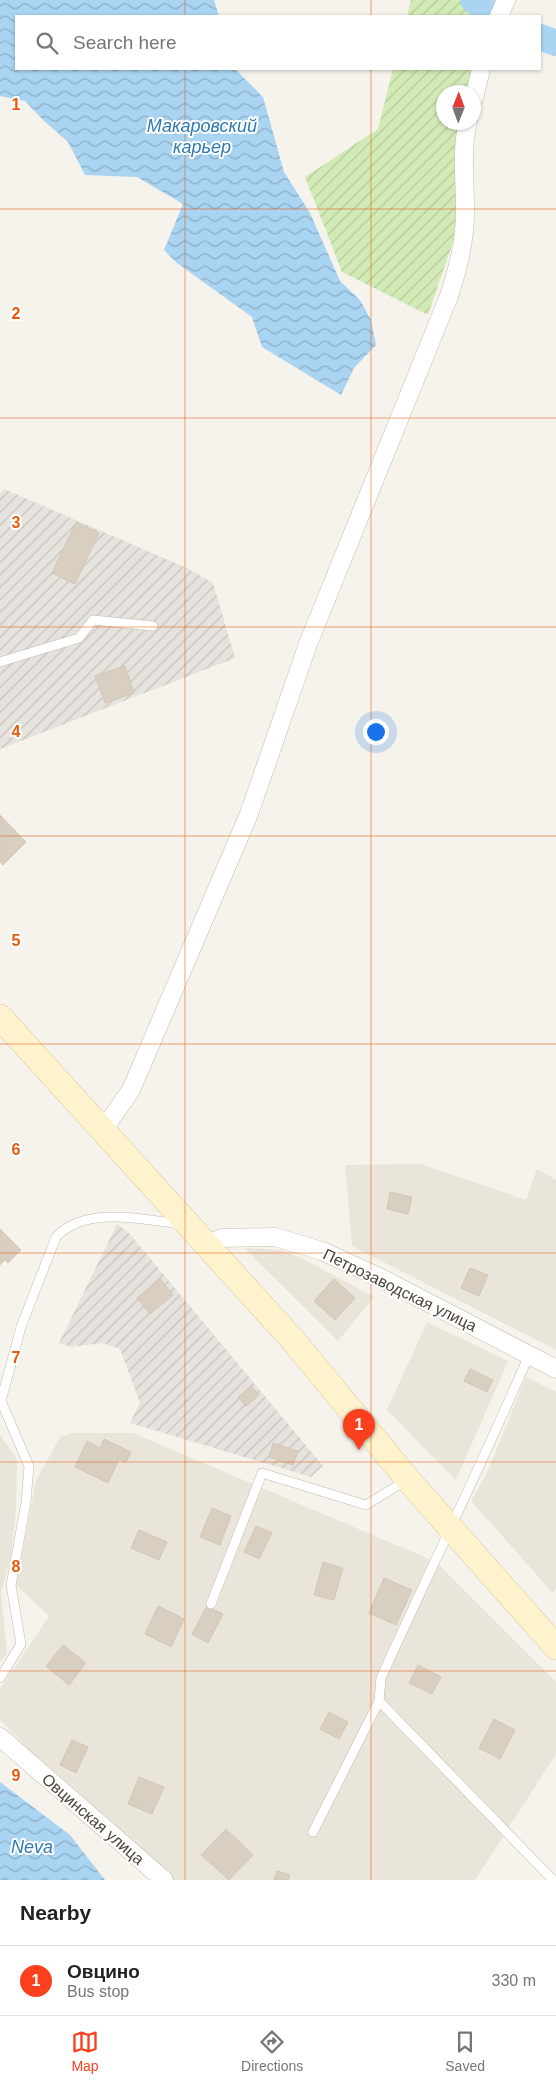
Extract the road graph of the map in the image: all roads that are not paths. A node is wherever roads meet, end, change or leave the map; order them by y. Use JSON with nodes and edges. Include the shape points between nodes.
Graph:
{"nodes":[{"id":1,"x":506,"y":0,"type":"edge"},
{"id":2,"x":499,"y":15,"type":"edge"},
{"id":3,"x":481,"y":70,"type":"edge"},
{"id":4,"x":477,"y":85,"type":"edge"},
{"id":5,"x":467,"y":130,"type":"edge"},
{"id":6,"x":153,"y":626,"type":"dead end"},
{"id":7,"x":0,"y":662,"type":"edge"},
{"id":8,"x":0,"y":1017,"type":"edge"},
{"id":9,"x":103,"y":1130,"type":"junction"},
{"id":10,"x":189,"y":1225,"type":"junction"},
{"id":11,"x":208,"y":1244,"type":"junction"},
{"id":12,"x":529,"y":1355,"type":"junction"},
{"id":13,"x":556,"y":1369,"type":"edge"},
{"id":14,"x":408,"y":1479,"type":"junction"},
{"id":15,"x":450,"y":1526,"type":"junction"},
{"id":16,"x":211,"y":1604,"type":"dead end"},
{"id":17,"x":556,"y":1647,"type":"edge"},
{"id":18,"x":0,"y":1678,"type":"edge"},
{"id":19,"x":379,"y":1701,"type":"junction"},
{"id":20,"x":0,"y":1737,"type":"edge"},
{"id":21,"x":313,"y":1832,"type":"dead end"},
{"id":22,"x":164,"y":1880,"type":"edge"},
{"id":23,"x":553,"y":1880,"type":"edge"}],
"edges":[{"from":1,"to":2,"type":"street"},
{"from":3,"to":4,"type":"street"},
{"from":5,"to":9,"type":"street","via":[[464,231],[449,296],[308,644],[249,814],[131,1090]]},
{"from":6,"to":7,"type":"lane","via":[[93,620],[79,638]]},
{"from":8,"to":9,"type":"main road"},
{"from":9,"to":10,"type":"main road"},
{"from":10,"to":11,"type":"main road"},
{"from":10,"to":18,"type":"lane","via":[[117,1217],[83,1220],[66,1227],[56,1237],[21,1327],[1,1401],[29,1466],[26,1502],[10,1585],[21,1644]]},
{"from":11,"to":12,"type":"street","name":"Петрозаводская улица","via":[[222,1238],[275,1236],[322,1251]]},
{"from":11,"to":14,"type":"main road"},
{"from":12,"to":13,"type":"street","name":"Петрозаводская улица"},
{"from":12,"to":15,"type":"lane","via":[[480,1468]]},
{"from":14,"to":15,"type":"main road"},
{"from":14,"to":16,"type":"lane","via":[[366,1505],[262,1473]]},
{"from":15,"to":17,"type":"main road"},
{"from":15,"to":19,"type":"lane","via":[[381,1678]]},
{"from":19,"to":21,"type":"lane"},
{"from":19,"to":23,"type":"lane"},
{"from":20,"to":22,"type":"street","name":"Овцинская улица"}]}
